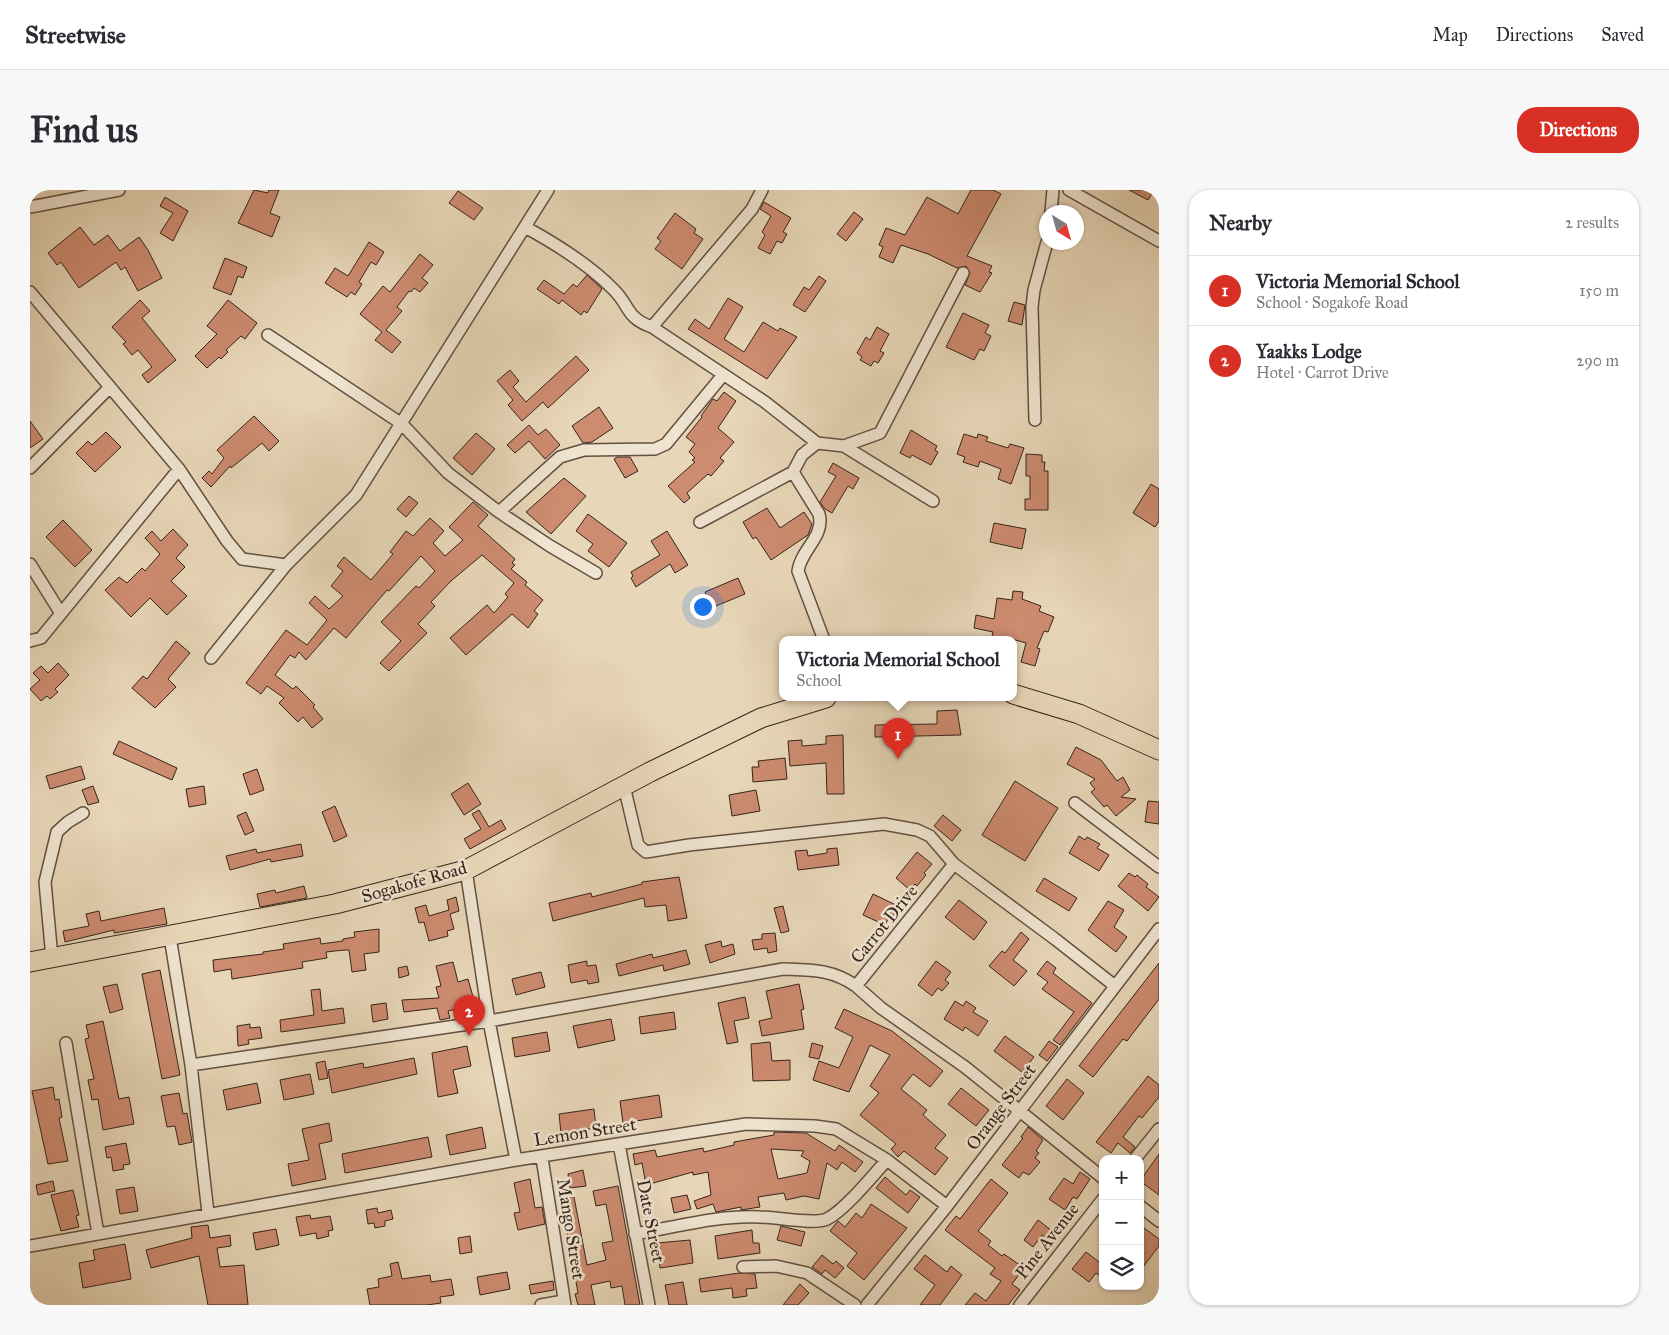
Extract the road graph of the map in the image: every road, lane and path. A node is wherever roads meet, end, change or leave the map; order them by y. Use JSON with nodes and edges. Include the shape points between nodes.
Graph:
{"nodes":[{"id":1,"x":119,"y":190,"type":"edge"},
{"id":2,"x":548,"y":190,"type":"edge"},
{"id":3,"x":762,"y":190,"type":"edge"},
{"id":4,"x":1053,"y":190,"type":"edge"},
{"id":5,"x":1069,"y":190,"type":"edge"},
{"id":6,"x":1052,"y":205,"type":"edge"},
{"id":7,"x":30,"y":207,"type":"edge"},
{"id":8,"x":525,"y":227,"type":"junction"},
{"id":9,"x":1159,"y":241,"type":"edge"},
{"id":10,"x":1045,"y":250,"type":"edge"},
{"id":11,"x":963,"y":273,"type":"dead end"},
{"id":12,"x":30,"y":292,"type":"edge"},
{"id":13,"x":652,"y":326,"type":"junction"},
{"id":14,"x":268,"y":334,"type":"dead end"},
{"id":15,"x":723,"y":375,"type":"junction"},
{"id":16,"x":110,"y":387,"type":"junction"},
{"id":17,"x":1034,"y":420,"type":"dead end"},
{"id":18,"x":402,"y":424,"type":"junction"},
{"id":19,"x":816,"y":443,"type":"junction"},
{"id":20,"x":844,"y":446,"type":"junction"},
{"id":21,"x":30,"y":468,"type":"edge"},
{"id":22,"x":179,"y":469,"type":"junction"},
{"id":23,"x":793,"y":472,"type":"junction"},
{"id":24,"x":933,"y":502,"type":"dead end"},
{"id":25,"x":499,"y":512,"type":"junction"},
{"id":26,"x":700,"y":522,"type":"dead end"},
{"id":27,"x":30,"y":564,"type":"edge"},
{"id":28,"x":286,"y":565,"type":"junction"},
{"id":29,"x":596,"y":573,"type":"dead end"},
{"id":30,"x":60,"y":612,"type":"junction"},
{"id":31,"x":822,"y":636,"type":"edge"},
{"id":32,"x":30,"y":641,"type":"edge"},
{"id":33,"x":211,"y":658,"type":"dead end"},
{"id":34,"x":1017,"y":695,"type":"edge"},
{"id":35,"x":816,"y":701,"type":"edge"},
{"id":36,"x":1159,"y":750,"type":"edge"},
{"id":37,"x":624,"y":786,"type":"junction"},
{"id":38,"x":1075,"y":803,"type":"dead end"},
{"id":39,"x":83,"y":813,"type":"dead end"},
{"id":40,"x":954,"y":864,"type":"junction"},
{"id":41,"x":1159,"y":866,"type":"edge"},
{"id":42,"x":466,"y":870,"type":"junction"},
{"id":43,"x":1159,"y":929,"type":"edge"},
{"id":44,"x":170,"y":937,"type":"junction"},
{"id":45,"x":52,"y":958,"type":"junction"},
{"id":46,"x":30,"y":962,"type":"edge"},
{"id":47,"x":856,"y":986,"type":"junction"},
{"id":48,"x":1115,"y":986,"type":"junction"},
{"id":49,"x":489,"y":1021,"type":"junction"},
{"id":50,"x":66,"y":1043,"type":"dead end"},
{"id":51,"x":191,"y":1065,"type":"junction"},
{"id":52,"x":1019,"y":1112,"type":"junction"},
{"id":53,"x":1159,"y":1128,"type":"edge"},
{"id":54,"x":619,"y":1144,"type":"junction"},
{"id":55,"x":1138,"y":1155,"type":"edge"},
{"id":56,"x":542,"y":1158,"type":"junction"},
{"id":57,"x":516,"y":1160,"type":"junction"},
{"id":58,"x":887,"y":1160,"type":"junction"},
{"id":59,"x":1099,"y":1175,"type":"edge"},
{"id":60,"x":1102,"y":1200,"type":"edge"},
{"id":61,"x":947,"y":1206,"type":"junction"},
{"id":62,"x":1144,"y":1209,"type":"edge"},
{"id":63,"x":208,"y":1214,"type":"junction"},
{"id":64,"x":1159,"y":1221,"type":"edge"},
{"id":65,"x":98,"y":1234,"type":"junction"},
{"id":66,"x":635,"y":1234,"type":"junction"},
{"id":67,"x":30,"y":1246,"type":"edge"},
{"id":68,"x":743,"y":1267,"type":"dead end"},
{"id":69,"x":565,"y":1303,"type":"edge"},
{"id":70,"x":541,"y":1305,"type":"edge"},
{"id":71,"x":649,"y":1305,"type":"edge"},
{"id":72,"x":855,"y":1305,"type":"edge"},
{"id":73,"x":867,"y":1305,"type":"edge"},
{"id":74,"x":1020,"y":1305,"type":"edge"}],
"edges":[{"from":1,"to":7,"type":"street"},
{"from":2,"to":8,"type":"street"},
{"from":3,"to":13,"type":"street","via":[[752,209]]},
{"from":4,"to":6,"type":"street"},
{"from":5,"to":9,"type":"street"},
{"from":8,"to":13,"type":"street","via":[[558,246],[615,291],[626,309],[640,322]]},
{"from":8,"to":18,"type":"street"},
{"from":10,"to":17,"type":"street","via":[[1032,307]]},
{"from":11,"to":20,"type":"street","via":[[880,433]]},
{"from":12,"to":16,"type":"street"},
{"from":13,"to":15,"type":"street"},
{"from":14,"to":18,"type":"street"},
{"from":15,"to":19,"type":"street","via":[[765,402]]},
{"from":15,"to":25,"type":"street","via":[[666,444],[655,449],[584,450],[560,457]]},
{"from":16,"to":21,"type":"street"},
{"from":16,"to":22,"type":"street"},
{"from":18,"to":25,"type":"street","via":[[448,473]]},
{"from":18,"to":28,"type":"street","via":[[356,495]]},
{"from":19,"to":20,"type":"street"},
{"from":19,"to":23,"type":"street","via":[[802,455]]},
{"from":20,"to":24,"type":"street"},
{"from":22,"to":28,"type":"street","via":[[226,541],[242,559]]},
{"from":22,"to":30,"type":"street"},
{"from":23,"to":26,"type":"street"},
{"from":23,"to":31,"type":"street","via":[[821,522],[820,531],[800,560],[798,571]]},
{"from":25,"to":29,"type":"street"},
{"from":27,"to":30,"type":"street"},
{"from":28,"to":33,"type":"street"},
{"from":30,"to":32,"type":"street","via":[[41,638]]},
{"from":34,"to":36,"type":"main road","via":[[1079,714]]},
{"from":35,"to":37,"type":"main road","name":"Sogakofe Road","via":[[761,718]]},
{"from":37,"to":40,"type":"street","via":[[638,845],[646,852],[884,824],[917,830],[930,836]]},
{"from":37,"to":42,"type":"main road","name":"Sogakofe Road"},
{"from":38,"to":41,"type":"street"},
{"from":39,"to":45,"type":"street","via":[[57,832],[45,882]]},
{"from":40,"to":47,"type":"street","name":"Carrot Drive"},
{"from":40,"to":48,"type":"street"},
{"from":42,"to":44,"type":"main road","name":"Sogakofe Road","via":[[336,904]]},
{"from":42,"to":49,"type":"street"},
{"from":43,"to":48,"type":"street","name":"Orange Street"},
{"from":44,"to":45,"type":"main road","name":"Sogakofe Road"},
{"from":44,"to":51,"type":"street"},
{"from":45,"to":46,"type":"main road","name":"Sogakofe Road"},
{"from":47,"to":49,"type":"street","name":"Carrot Drive","via":[[842,976],[823,971],[783,968]]},
{"from":47,"to":52,"type":"street"},
{"from":48,"to":52,"type":"street","name":"Orange Street"},
{"from":49,"to":51,"type":"street","name":"Carrot Drive"},
{"from":49,"to":57,"type":"street"},
{"from":50,"to":65,"type":"street"},
{"from":51,"to":63,"type":"street"},
{"from":52,"to":59,"type":"street"},
{"from":52,"to":61,"type":"street","name":"Orange Street"},
{"from":53,"to":55,"type":"street"},
{"from":54,"to":56,"type":"street","name":"Lemon Street"},
{"from":54,"to":58,"type":"street","name":"Lemon Street","via":[[746,1124],[815,1126],[836,1129]]},
{"from":54,"to":66,"type":"street","name":"Date Street"},
{"from":56,"to":57,"type":"street","name":"Lemon Street"},
{"from":56,"to":69,"type":"street","name":"Mango Street"},
{"from":57,"to":63,"type":"street","name":"Lemon Street"},
{"from":58,"to":61,"type":"street","name":"Lemon Street"},
{"from":58,"to":66,"type":"street","via":[[827,1219],[816,1222],[738,1216]]},
{"from":60,"to":74,"type":"street","name":"Pine Avenue"},
{"from":61,"to":73,"type":"street","name":"Orange Street"},
{"from":62,"to":64,"type":"street"},
{"from":63,"to":65,"type":"street","name":"Lemon Street"},
{"from":65,"to":67,"type":"street","name":"Lemon Street"},
{"from":66,"to":71,"type":"street","name":"Date Street"},
{"from":68,"to":72,"type":"street","via":[[776,1266],[807,1272]]},
{"from":69,"to":70,"type":"street"}]}
